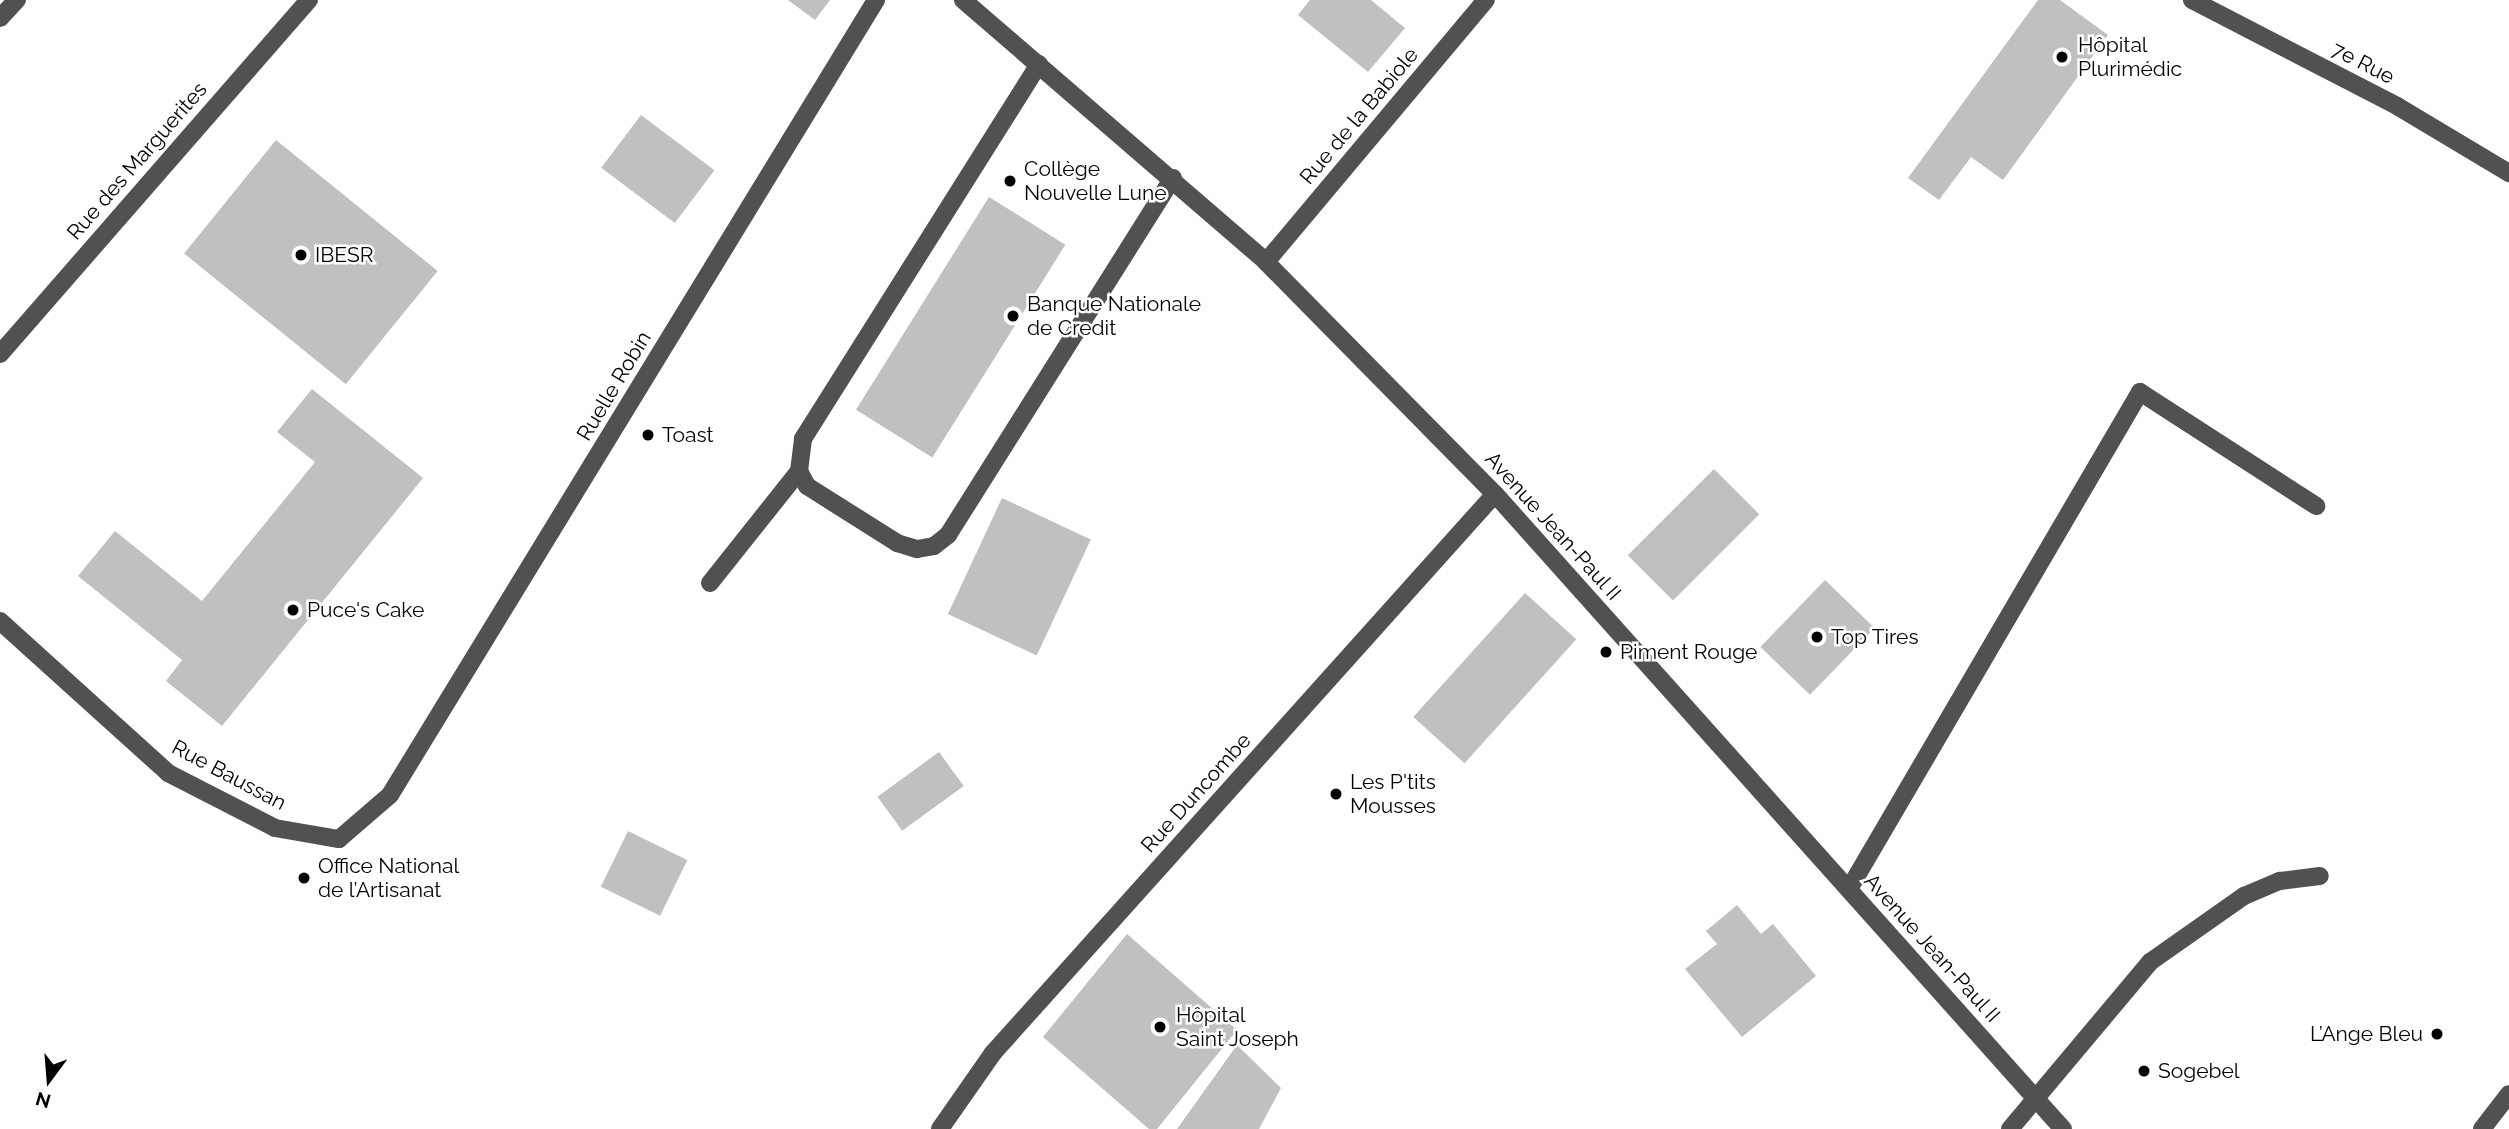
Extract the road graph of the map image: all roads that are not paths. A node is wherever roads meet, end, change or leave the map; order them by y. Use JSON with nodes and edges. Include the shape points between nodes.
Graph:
{"nodes":[{"id":1,"x":17,"y":0,"type":"edge"},
{"id":2,"x":309,"y":0,"type":"edge"},
{"id":3,"x":876,"y":0,"type":"edge"},
{"id":4,"x":963,"y":0,"type":"edge"},
{"id":5,"x":1486,"y":0,"type":"edge"},
{"id":6,"x":2192,"y":0,"type":"edge"},
{"id":7,"x":0,"y":18,"type":"edge"},
{"id":8,"x":1039,"y":64,"type":"junction"},
{"id":9,"x":2509,"y":173,"type":"edge"},
{"id":10,"x":1173,"y":178,"type":"junction"},
{"id":11,"x":1266,"y":262,"type":"junction"},
{"id":12,"x":0,"y":354,"type":"edge"},
{"id":13,"x":799,"y":471,"type":"junction"},
{"id":14,"x":1495,"y":494,"type":"junction"},
{"id":15,"x":2316,"y":506,"type":"dead end"},
{"id":16,"x":710,"y":583,"type":"dead end"},
{"id":17,"x":0,"y":621,"type":"edge"},
{"id":18,"x":390,"y":795,"type":"joint"},
{"id":19,"x":2320,"y":876,"type":"dead end"},
{"id":20,"x":1849,"y":890,"type":"junction"},
{"id":21,"x":2509,"y":1094,"type":"edge"},
{"id":22,"x":2034,"y":1097,"type":"junction"},
{"id":23,"x":940,"y":1129,"type":"edge"},
{"id":24,"x":2010,"y":1129,"type":"edge"},
{"id":25,"x":2063,"y":1129,"type":"edge"},
{"id":26,"x":2482,"y":1129,"type":"edge"}],
"edges":[{"from":1,"to":7,"type":"street"},
{"from":2,"to":12,"type":"street","name":"Rue des Marguerites"},
{"from":3,"to":18,"type":"street","name":"Ruelle Robin"},
{"from":4,"to":8,"type":"street","name":"Avenue Jean-Paul II"},
{"from":5,"to":11,"type":"street","name":"Rue de la Babiole"},
{"from":6,"to":9,"type":"street","name":"7e Rue","via":[[2397,106]]},
{"from":8,"to":10,"type":"street","name":"Avenue Jean-Paul II"},
{"from":8,"to":13,"type":"street","via":[[803,439]]},
{"from":10,"to":11,"type":"street","name":"Avenue Jean-Paul II"},
{"from":10,"to":13,"type":"street","via":[[948,535],[934,546],[918,549],[897,543],[807,486]]},
{"from":11,"to":14,"type":"street","name":"Avenue Jean-Paul II"},
{"from":13,"to":16,"type":"street"},
{"from":14,"to":20,"type":"street","name":"Avenue Jean-Paul II"},
{"from":14,"to":23,"type":"street","name":"Rue Duncombe","via":[[993,1053]]},
{"from":15,"to":20,"type":"street","via":[[2140,391]]},
{"from":17,"to":18,"type":"street","name":"Rue Baussan","via":[[168,773],[275,828],[340,839]]},
{"from":19,"to":22,"type":"street","via":[[2280,881],[2244,896],[2150,962]]},
{"from":20,"to":22,"type":"street","name":"Avenue Jean-Paul II"},
{"from":21,"to":26,"type":"street"},
{"from":22,"to":24,"type":"street"},
{"from":22,"to":25,"type":"street","name":"Avenue Jean-Paul II"}]}
